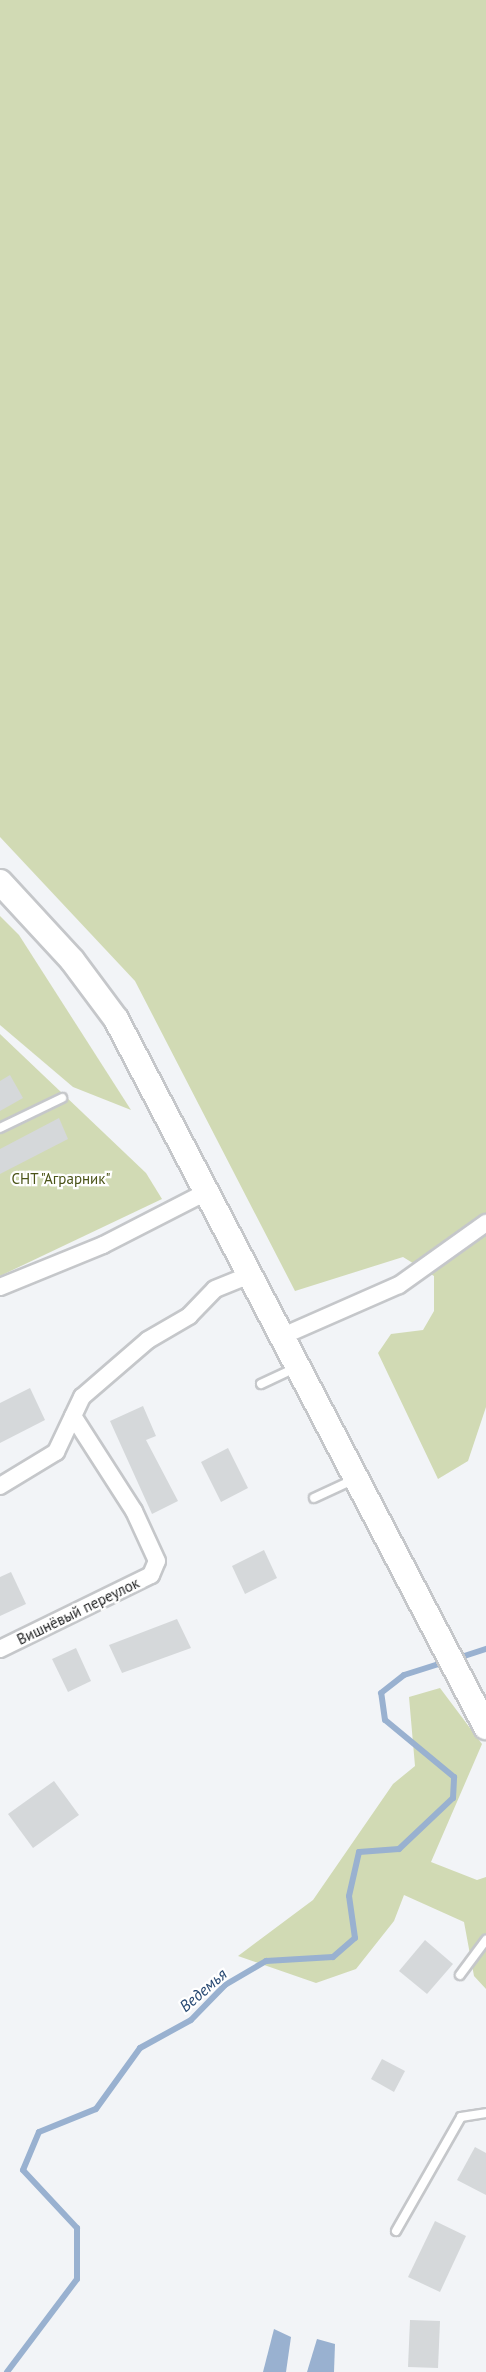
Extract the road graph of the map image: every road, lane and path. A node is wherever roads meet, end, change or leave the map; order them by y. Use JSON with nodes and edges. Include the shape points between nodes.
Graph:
{"nodes":[{"id":1,"x":0,"y":882,"type":"edge"},
{"id":2,"x":62,"y":1098,"type":"dead end"},
{"id":3,"x":0,"y":1128,"type":"edge"},
{"id":4,"x":208,"y":1191,"type":"junction"},
{"id":5,"x":486,"y":1223,"type":"edge"},
{"id":6,"x":252,"y":1274,"type":"junction"},
{"id":7,"x":0,"y":1287,"type":"edge"},
{"id":8,"x":285,"y":1335,"type":"junction"},
{"id":9,"x":302,"y":1366,"type":"junction"},
{"id":10,"x":261,"y":1384,"type":"dead end"},
{"id":11,"x":73,"y":1416,"type":"junction"},
{"id":12,"x":358,"y":1478,"type":"junction"},
{"id":13,"x":0,"y":1486,"type":"edge"},
{"id":14,"x":315,"y":1498,"type":"dead end"},
{"id":15,"x":0,"y":1648,"type":"edge"},
{"id":16,"x":486,"y":1727,"type":"edge"},
{"id":17,"x":486,"y":1940,"type":"edge"},
{"id":18,"x":459,"y":1975,"type":"dead end"},
{"id":19,"x":486,"y":2113,"type":"edge"},
{"id":20,"x":396,"y":2231,"type":"dead end"}],
"edges":[{"from":1,"to":4,"type":"main road","via":[[106,1004]]},
{"from":2,"to":3,"type":"lane"},
{"from":4,"to":6,"type":"main road"},
{"from":4,"to":7,"type":"street","via":[[103,1245]]},
{"from":5,"to":8,"type":"street","via":[[399,1285]]},
{"from":6,"to":8,"type":"main road"},
{"from":6,"to":11,"type":"street","via":[[215,1289],[189,1316],[148,1340],[82,1397]]},
{"from":8,"to":9,"type":"main road"},
{"from":9,"to":10,"type":"lane"},
{"from":9,"to":12,"type":"main road"},
{"from":11,"to":13,"type":"street","via":[[56,1452]]},
{"from":11,"to":15,"type":"street","name":"Вишнёвый переулок","via":[[134,1511],[158,1561],[151,1575]]},
{"from":12,"to":14,"type":"lane"},
{"from":12,"to":16,"type":"main road"},
{"from":17,"to":18,"type":"lane"},
{"from":19,"to":20,"type":"lane","via":[[461,2117]]}]}
